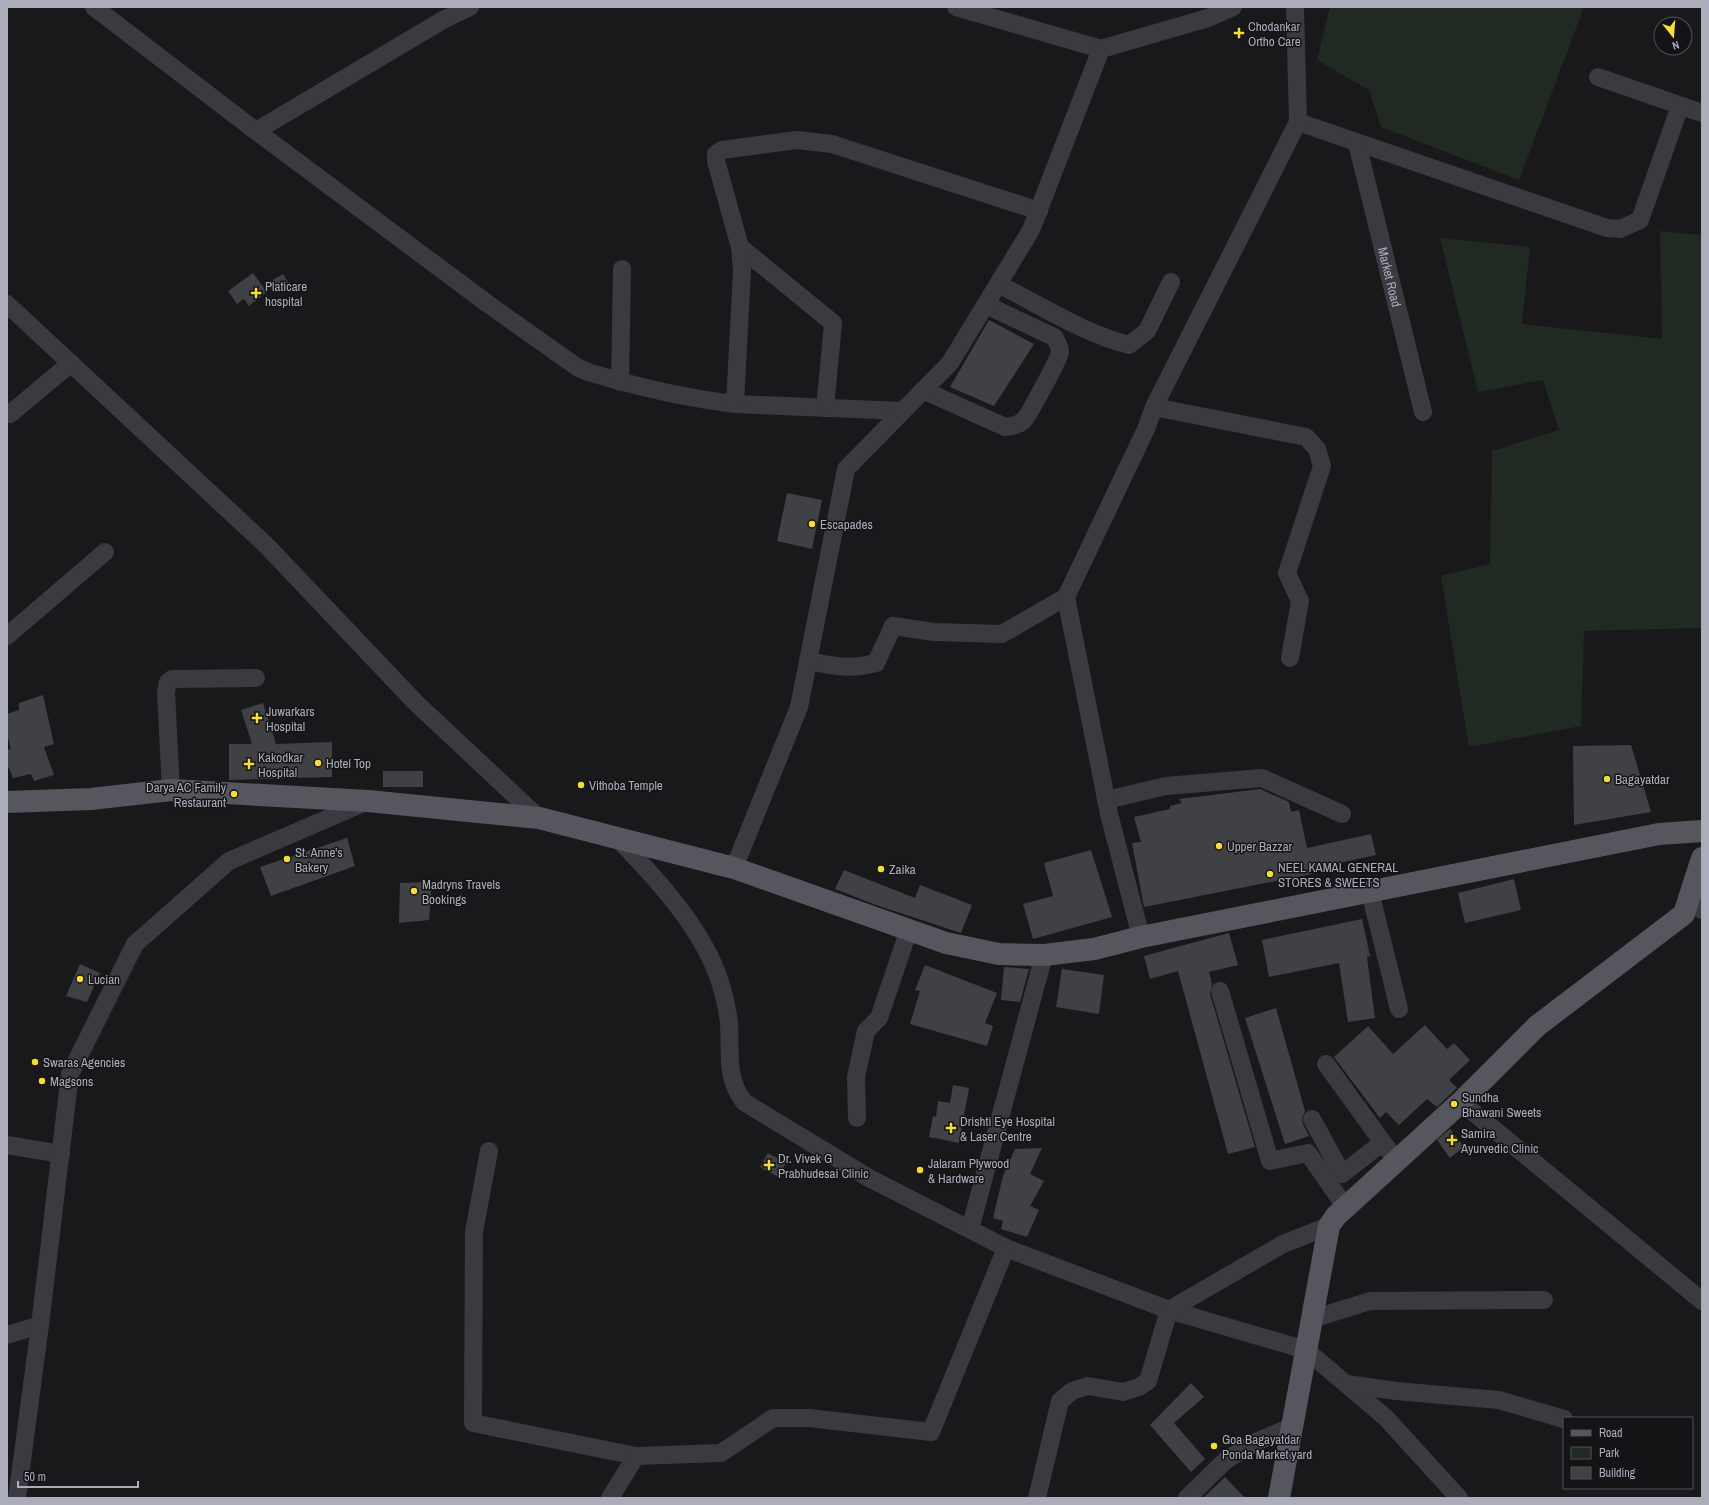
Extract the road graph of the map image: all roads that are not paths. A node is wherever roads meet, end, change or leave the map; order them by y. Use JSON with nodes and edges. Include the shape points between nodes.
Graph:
{"nodes":[{"id":1,"x":94,"y":7,"type":"edge"},
{"id":2,"x":470,"y":7,"type":"edge"},
{"id":3,"x":956,"y":7,"type":"edge"},
{"id":4,"x":1233,"y":7,"type":"edge"},
{"id":5,"x":1295,"y":7,"type":"edge"},
{"id":6,"x":1101,"y":49,"type":"junction"},
{"id":7,"x":1598,"y":77,"type":"dead end"},
{"id":8,"x":1680,"y":106,"type":"junction"},
{"id":9,"x":1702,"y":113,"type":"edge"},
{"id":10,"x":1298,"y":122,"type":"junction"},
{"id":11,"x":256,"y":131,"type":"junction"},
{"id":12,"x":1357,"y":143,"type":"junction"},
{"id":13,"x":1039,"y":210,"type":"junction"},
{"id":14,"x":740,"y":247,"type":"junction"},
{"id":15,"x":622,"y":269,"type":"dead end"},
{"id":16,"x":1171,"y":282,"type":"dead end"},
{"id":17,"x":998,"y":284,"type":"junction"},
{"id":18,"x":7,"y":304,"type":"edge"},
{"id":19,"x":986,"y":305,"type":"junction"},
{"id":20,"x":70,"y":363,"type":"junction"},
{"id":21,"x":620,"y":382,"type":"junction"},
{"id":22,"x":923,"y":390,"type":"junction"},
{"id":23,"x":735,"y":404,"type":"junction"},
{"id":24,"x":1154,"y":407,"type":"junction"},
{"id":25,"x":825,"y":408,"type":"junction"},
{"id":26,"x":902,"y":412,"type":"junction"},
{"id":27,"x":1423,"y":412,"type":"dead end"},
{"id":28,"x":10,"y":414,"type":"dead end"},
{"id":29,"x":105,"y":552,"type":"dead end"},
{"id":30,"x":1066,"y":597,"type":"junction"},
{"id":31,"x":7,"y":636,"type":"edge"},
{"id":32,"x":1290,"y":658,"type":"dead end"},
{"id":33,"x":808,"y":661,"type":"junction"},
{"id":34,"x":256,"y":678,"type":"dead end"},
{"id":35,"x":171,"y":790,"type":"junction"},
{"id":36,"x":1106,"y":800,"type":"junction"},
{"id":37,"x":368,"y":801,"type":"junction"},
{"id":38,"x":7,"y":804,"type":"edge"},
{"id":39,"x":1342,"y":814,"type":"dead end"},
{"id":40,"x":540,"y":818,"type":"junction"},
{"id":41,"x":1702,"y":831,"type":"edge"},
{"id":42,"x":616,"y":837,"type":"junction"},
{"id":43,"x":1702,"y":858,"type":"edge"},
{"id":44,"x":734,"y":868,"type":"junction"},
{"id":45,"x":1370,"y":892,"type":"junction"},
{"id":46,"x":1697,"y":902,"type":"edge"},
{"id":47,"x":909,"y":930,"type":"junction"},
{"id":48,"x":1141,"y":937,"type":"junction"},
{"id":49,"x":1044,"y":955,"type":"junction"},
{"id":50,"x":1220,"y":991,"type":"dead end"},
{"id":51,"x":1399,"y":1009,"type":"dead end"},
{"id":52,"x":1326,"y":1064,"type":"dead end"},
{"id":53,"x":1461,"y":1102,"type":"junction"},
{"id":54,"x":857,"y":1118,"type":"dead end"},
{"id":55,"x":1312,"y":1119,"type":"dead end"},
{"id":56,"x":1382,"y":1143,"type":"junction"},
{"id":57,"x":7,"y":1145,"type":"edge"},
{"id":58,"x":488,"y":1151,"type":"dead end"},
{"id":59,"x":61,"y":1154,"type":"junction"},
{"id":60,"x":1397,"y":1162,"type":"junction"},
{"id":61,"x":1346,"y":1208,"type":"junction"},
{"id":62,"x":1329,"y":1226,"type":"junction"},
{"id":63,"x":970,"y":1229,"type":"junction"},
{"id":64,"x":1006,"y":1248,"type":"junction"},
{"id":65,"x":1544,"y":1300,"type":"dead end"},
{"id":66,"x":1702,"y":1301,"type":"edge"},
{"id":67,"x":1169,"y":1310,"type":"junction"},
{"id":68,"x":1312,"y":1318,"type":"junction"},
{"id":69,"x":40,"y":1325,"type":"junction"},
{"id":70,"x":7,"y":1335,"type":"edge"},
{"id":71,"x":1306,"y":1350,"type":"junction"},
{"id":72,"x":1346,"y":1384,"type":"junction"},
{"id":73,"x":1563,"y":1419,"type":"edge"},
{"id":74,"x":1292,"y":1426,"type":"junction"},
{"id":75,"x":636,"y":1456,"type":"junction"},
{"id":76,"x":17,"y":1498,"type":"edge"},
{"id":77,"x":610,"y":1498,"type":"edge"},
{"id":78,"x":1037,"y":1498,"type":"edge"},
{"id":79,"x":1187,"y":1498,"type":"edge"},
{"id":80,"x":1280,"y":1498,"type":"edge"},
{"id":81,"x":1459,"y":1498,"type":"edge"}],
"edges":[{"from":1,"to":11,"type":"street"},
{"from":2,"to":11,"type":"street","via":[[443,20]]},
{"from":3,"to":6,"type":"street"},
{"from":4,"to":6,"type":"street","via":[[1208,18]]},
{"from":5,"to":10,"type":"street"},
{"from":6,"to":13,"type":"street"},
{"from":7,"to":8,"type":"street"},
{"from":8,"to":9,"type":"street"},
{"from":8,"to":12,"type":"street","via":[[1640,220],[1620,229],[1607,228]]},
{"from":10,"to":12,"type":"street"},
{"from":10,"to":24,"type":"street"},
{"from":11,"to":21,"type":"street","via":[[577,367]]},
{"from":12,"to":27,"type":"street","name":"Market Road"},
{"from":13,"to":14,"type":"street","via":[[832,144],[797,140],[722,150],[716,154]]},
{"from":13,"to":17,"type":"street","via":[[1031,230]]},
{"from":14,"to":23,"type":"street","via":[[742,271]]},
{"from":14,"to":25,"type":"street","via":[[833,323]]},
{"from":15,"to":21,"type":"street"},
{"from":16,"to":17,"type":"street","via":[[1147,331],[1129,345],[1089,330]]},
{"from":17,"to":19,"type":"street"},
{"from":18,"to":20,"type":"street"},
{"from":19,"to":22,"type":"street","via":[[950,363]]},
{"from":19,"to":22,"type":"street","via":[[1054,338],[1058,343],[1060,352],[1024,420],[1015,426],[1005,427]]},
{"from":20,"to":28,"type":"street"},
{"from":20,"to":40,"type":"street","via":[[267,546],[416,703]]},
{"from":21,"to":23,"type":"street","via":[[686,397]]},
{"from":22,"to":26,"type":"street"},
{"from":23,"to":25,"type":"street"},
{"from":24,"to":30,"type":"street"},
{"from":24,"to":32,"type":"street","via":[[1306,437],[1318,449],[1322,466],[1286,573],[1300,601]]},
{"from":25,"to":26,"type":"street"},
{"from":26,"to":33,"type":"street","via":[[846,468]]},
{"from":29,"to":31,"type":"street"},
{"from":30,"to":33,"type":"street","via":[[1002,634],[934,632],[893,626],[876,662],[842,668]]},
{"from":30,"to":36,"type":"street"},
{"from":33,"to":44,"type":"street","via":[[799,707]]},
{"from":34,"to":35,"type":"street","via":[[172,679],[168,682],[166,692]]},
{"from":35,"to":37,"type":"main road"},
{"from":35,"to":38,"type":"main road","via":[[91,799]]},
{"from":36,"to":39,"type":"street","via":[[1166,786],[1262,778]]},
{"from":36,"to":48,"type":"street"},
{"from":37,"to":40,"type":"main road"},
{"from":37,"to":59,"type":"street","via":[[229,861],[135,944],[70,1074]]},
{"from":40,"to":42,"type":"main road"},
{"from":41,"to":45,"type":"main road","via":[[1659,834]]},
{"from":42,"to":44,"type":"main road"},
{"from":42,"to":63,"type":"street","via":[[656,879],[698,935],[720,981],[729,1022],[731,1077],[736,1091],[744,1102],[870,1178]]},
{"from":43,"to":46,"type":"main road"},
{"from":44,"to":47,"type":"main road"},
{"from":45,"to":48,"type":"main road"},
{"from":45,"to":51,"type":"street"},
{"from":46,"to":53,"type":"main road","via":[[1537,1026]]},
{"from":47,"to":49,"type":"main road","via":[[946,943],[999,954]]},
{"from":47,"to":54,"type":"street","via":[[878,1018],[866,1031],[856,1077]]},
{"from":48,"to":49,"type":"main road","via":[[1094,949]]},
{"from":49,"to":63,"type":"street"},
{"from":50,"to":61,"type":"street","via":[[1270,1161],[1308,1153]]},
{"from":52,"to":56,"type":"street"},
{"from":53,"to":60,"type":"main road"},
{"from":53,"to":66,"type":"street"},
{"from":55,"to":56,"type":"street","via":[[1342,1174]]},
{"from":56,"to":60,"type":"street"},
{"from":57,"to":59,"type":"street"},
{"from":58,"to":75,"type":"street","via":[[474,1232],[474,1424]]},
{"from":59,"to":69,"type":"street"},
{"from":60,"to":61,"type":"main road"},
{"from":61,"to":62,"type":"main road"},
{"from":62,"to":67,"type":"street","via":[[1283,1244]]},
{"from":62,"to":68,"type":"main road"},
{"from":63,"to":64,"type":"street"},
{"from":64,"to":67,"type":"street"},
{"from":64,"to":75,"type":"street","via":[[931,1432],[809,1418],[773,1418],[721,1453]]},
{"from":65,"to":68,"type":"street","via":[[1370,1301]]},
{"from":67,"to":71,"type":"street"},
{"from":67,"to":78,"type":"street","via":[[1148,1381],[1123,1392],[1088,1386],[1072,1391],[1060,1401]]},
{"from":68,"to":71,"type":"main road"},
{"from":69,"to":70,"type":"street"},
{"from":69,"to":76,"type":"street"},
{"from":71,"to":72,"type":"street"},
{"from":71,"to":74,"type":"main road"},
{"from":72,"to":73,"type":"street","via":[[1396,1392],[1499,1400]]},
{"from":72,"to":81,"type":"street","via":[[1386,1418]]},
{"from":74,"to":79,"type":"street","via":[[1256,1442],[1226,1460]]},
{"from":74,"to":80,"type":"main road"},
{"from":75,"to":77,"type":"street"}]}
